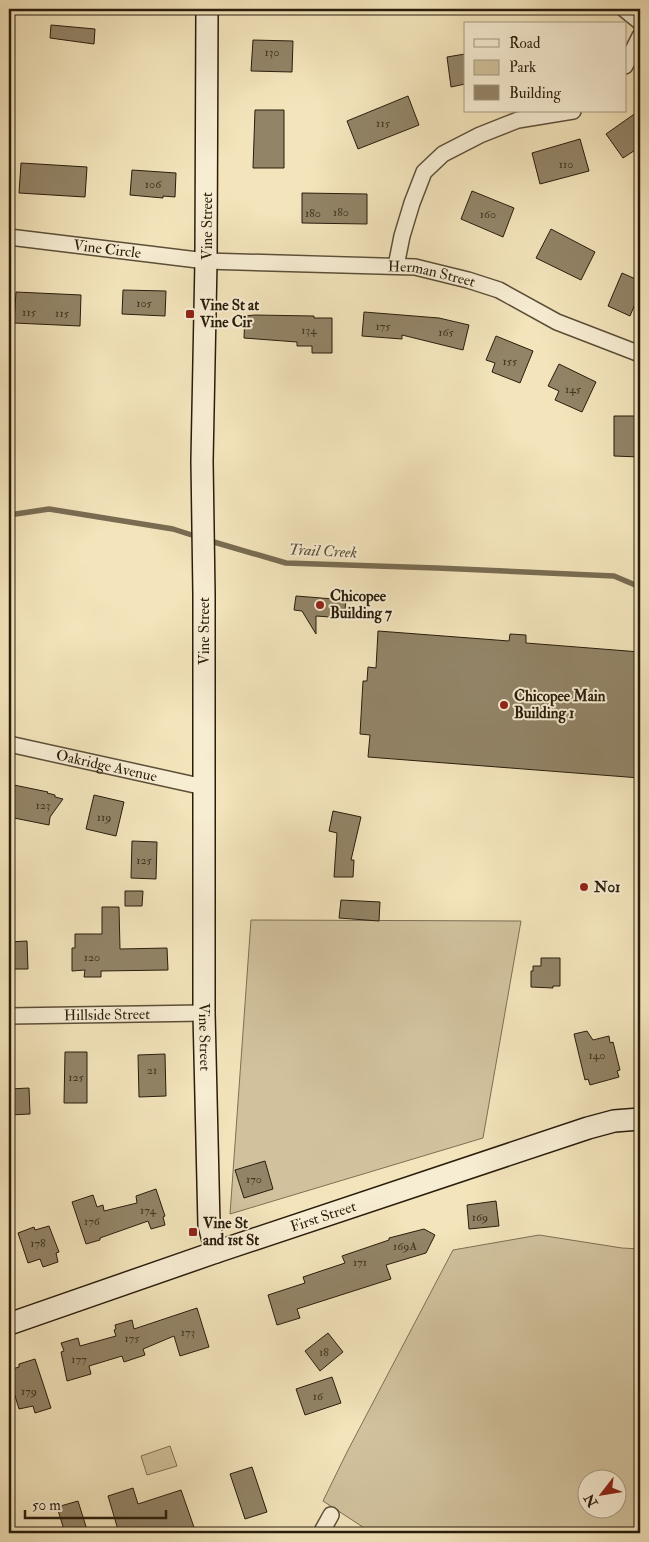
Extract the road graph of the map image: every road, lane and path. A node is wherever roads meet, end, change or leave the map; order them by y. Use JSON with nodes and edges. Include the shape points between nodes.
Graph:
{"nodes":[{"id":1,"x":207,"y":9,"type":"edge"},
{"id":2,"x":624,"y":9,"type":"edge"},
{"id":3,"x":640,"y":22,"type":"edge"},
{"id":4,"x":640,"y":36,"type":"edge"},
{"id":5,"x":626,"y":64,"type":"edge"},
{"id":6,"x":567,"y":112,"type":"edge"},
{"id":7,"x":9,"y":237,"type":"edge"},
{"id":8,"x":206,"y":261,"type":"junction"},
{"id":9,"x":396,"y":266,"type":"junction"},
{"id":10,"x":640,"y":354,"type":"edge"},
{"id":11,"x":9,"y":744,"type":"edge"},
{"id":12,"x":204,"y":787,"type":"junction"},
{"id":13,"x":204,"y":1013,"type":"junction"},
{"id":14,"x":9,"y":1016,"type":"edge"},
{"id":15,"x":640,"y":1119,"type":"edge"},
{"id":16,"x":216,"y":1252,"type":"junction"},
{"id":17,"x":9,"y":1324,"type":"edge"},
{"id":18,"x":331,"y":1515,"type":"dead end"},
{"id":19,"x":321,"y":1533,"type":"edge"}],
"edges":[{"from":1,"to":8,"type":"street","name":"Vine Street"},
{"from":2,"to":3,"type":"street"},
{"from":4,"to":5,"type":"street"},
{"from":6,"to":9,"type":"street","via":[[518,120],[443,154],[424,172],[412,202]]},
{"from":7,"to":8,"type":"street","name":"Vine Circle"},
{"from":8,"to":9,"type":"street","name":"Herman Street"},
{"from":8,"to":12,"type":"street","name":"Vine Street","via":[[202,461]]},
{"from":9,"to":10,"type":"street","name":"Herman Street","via":[[423,269],[498,290],[557,322]]},
{"from":11,"to":12,"type":"street","name":"Oakridge Avenue"},
{"from":12,"to":13,"type":"street","name":"Vine Street"},
{"from":13,"to":14,"type":"street","name":"Hillside Street"},
{"from":13,"to":16,"type":"street","name":"Vine Street","via":[[209,1225]]},
{"from":15,"to":16,"type":"street","name":"First Street","via":[[588,1128]]},
{"from":16,"to":17,"type":"street","name":"First Street"},
{"from":18,"to":19,"type":"street"}]}
